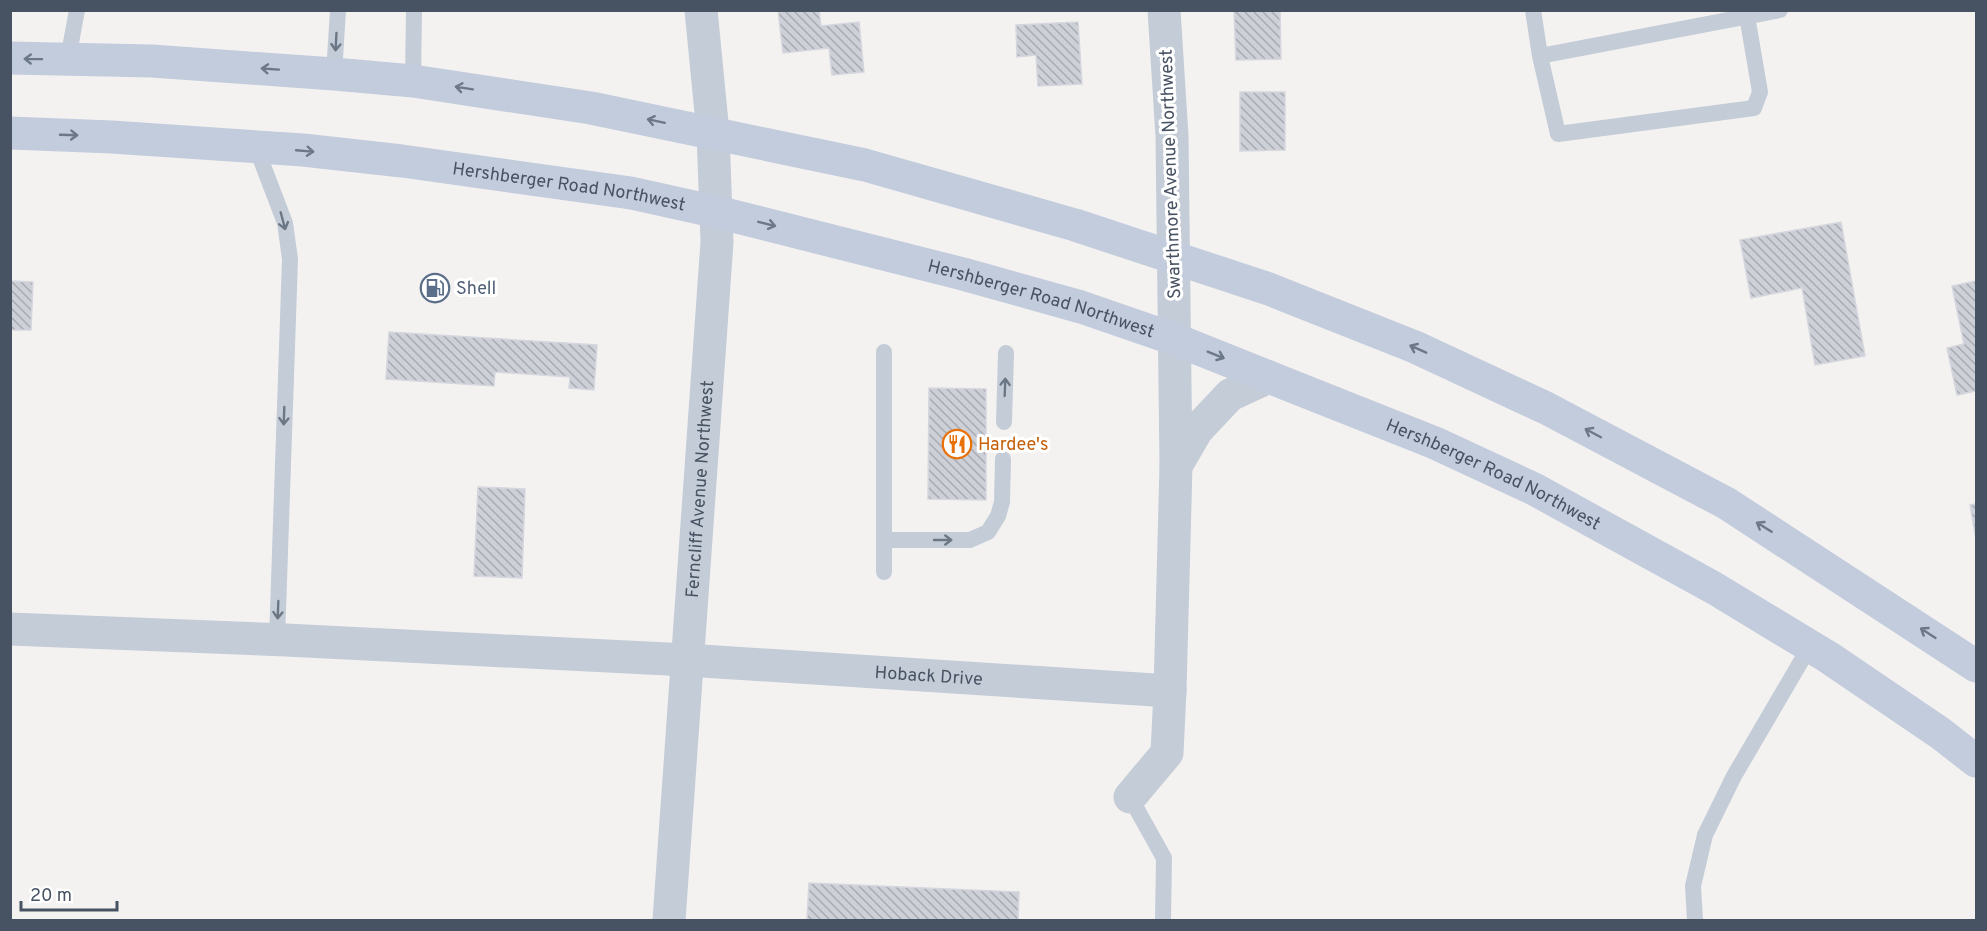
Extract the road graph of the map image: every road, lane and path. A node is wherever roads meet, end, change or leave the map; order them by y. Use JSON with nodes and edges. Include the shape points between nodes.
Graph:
{"nodes":[{"id":1,"x":77,"y":10,"type":"edge"},
{"id":2,"x":338,"y":10,"type":"edge"},
{"id":3,"x":414,"y":10,"type":"edge"},
{"id":4,"x":701,"y":10,"type":"edge"},
{"id":5,"x":1164,"y":10,"type":"edge"},
{"id":6,"x":1533,"y":10,"type":"edge"},
{"id":7,"x":1780,"y":10,"type":"edge"},
{"id":8,"x":1747,"y":14,"type":"edge"},
{"id":9,"x":1540,"y":56,"type":"junction"},
{"id":10,"x":10,"y":58,"type":"edge"},
{"id":11,"x":68,"y":59,"type":"junction"},
{"id":12,"x":334,"y":74,"type":"junction"},
{"id":13,"x":413,"y":81,"type":"junction"},
{"id":14,"x":10,"y":133,"type":"edge"},
{"id":15,"x":713,"y":133,"type":"junction"},
{"id":16,"x":256,"y":147,"type":"junction"},
{"id":17,"x":717,"y":212,"type":"junction"},
{"id":18,"x":1173,"y":257,"type":"junction"},
{"id":19,"x":1174,"y":339,"type":"junction"},
{"id":20,"x":884,"y":352,"type":"dead end"},
{"id":21,"x":1006,"y":353,"type":"dead end"},
{"id":22,"x":1269,"y":376,"type":"junction"},
{"id":23,"x":1004,"y":422,"type":"dead end"},
{"id":24,"x":1003,"y":459,"type":"dead end"},
{"id":25,"x":1176,"y":466,"type":"junction"},
{"id":26,"x":884,"y":540,"type":"junction"},
{"id":27,"x":884,"y":572,"type":"dead end"},
{"id":28,"x":10,"y":629,"type":"edge"},
{"id":29,"x":276,"y":640,"type":"junction"},
{"id":30,"x":1810,"y":646,"type":"junction"},
{"id":31,"x":687,"y":660,"type":"junction"},
{"id":32,"x":1977,"y":666,"type":"edge"},
{"id":33,"x":1170,"y":691,"type":"junction"},
{"id":34,"x":1977,"y":761,"type":"edge"},
{"id":35,"x":1130,"y":797,"type":"joint"},
{"id":36,"x":669,"y":921,"type":"edge"},
{"id":37,"x":1163,"y":921,"type":"edge"},
{"id":38,"x":1695,"y":921,"type":"edge"}],
"edges":[{"from":1,"to":11,"type":"lane"},
{"from":2,"to":12,"type":"lane","one_way":true},
{"from":3,"to":13,"type":"lane"},
{"from":4,"to":15,"type":"street","name":"Ferncliff Avenue Northwest"},
{"from":5,"to":18,"type":"street","name":"Swarthmore Avenue Northwest","via":[[1172,136]]},
{"from":6,"to":9,"type":"lane"},
{"from":7,"to":8,"type":"lane"},
{"from":8,"to":9,"type":"lane"},
{"from":8,"to":9,"type":"lane","via":[[1760,92],[1755,108],[1558,134]]},
{"from":11,"to":10,"type":"main road","one_way":true},
{"from":12,"to":11,"type":"main road","one_way":true},
{"from":12,"to":13,"type":"main road"},
{"from":15,"to":13,"type":"main road","one_way":true,"via":[[591,108]]},
{"from":14,"to":16,"type":"main road","name":"Hershberger Road Northwest","one_way":true},
{"from":15,"to":17,"type":"street","name":"Ferncliff Avenue Northwest"},
{"from":15,"to":18,"type":"main road","via":[[865,165]]},
{"from":16,"to":17,"type":"main road","name":"Hershberger Road Northwest","one_way":true,"via":[[402,161],[620,191]]},
{"from":16,"to":29,"type":"lane","one_way":true,"via":[[285,223],[290,259]]},
{"from":17,"to":19,"type":"main road","name":"Hershberger Road Northwest","one_way":true,"via":[[963,274],[1081,307]]},
{"from":17,"to":31,"type":"street","name":"Ferncliff Avenue Northwest"},
{"from":18,"to":19,"type":"street","name":"Swarthmore Avenue Northwest"},
{"from":32,"to":18,"type":"main road","one_way":true,"via":[[1726,503],[1546,408],[1415,347],[1269,289]]},
{"from":19,"to":22,"type":"main road","name":"Hershberger Road Northwest","one_way":true},
{"from":19,"to":25,"type":"street","name":"Swarthmore Avenue Northwest"},
{"from":20,"to":26,"type":"lane"},
{"from":23,"to":21,"type":"lane","one_way":true},
{"from":22,"to":25,"type":"street","via":[[1230,395],[1197,430]]},
{"from":22,"to":30,"type":"main road","name":"Hershberger Road Northwest","via":[[1435,443],[1534,489]]},
{"from":26,"to":24,"type":"lane","one_way":true,"via":[[970,540],[988,532],[1002,502]]},
{"from":25,"to":33,"type":"street","name":"Swarthmore Avenue Northwest"},
{"from":26,"to":27,"type":"lane"},
{"from":28,"to":29,"type":"street","name":"Hoback Drive"},
{"from":29,"to":31,"type":"street","name":"Hoback Drive"},
{"from":30,"to":34,"type":"main road","name":"Hershberger Road Northwest"},
{"from":30,"to":38,"type":"lane","via":[[1734,776],[1705,835],[1694,886]]},
{"from":31,"to":33,"type":"street","name":"Hoback Drive"},
{"from":31,"to":36,"type":"street","name":"Ferncliff Avenue Northwest"},
{"from":33,"to":35,"type":"street","name":"Swarthmore Avenue Northwest","via":[[1167,753]]},
{"from":35,"to":37,"type":"lane","via":[[1164,858]]}]}
